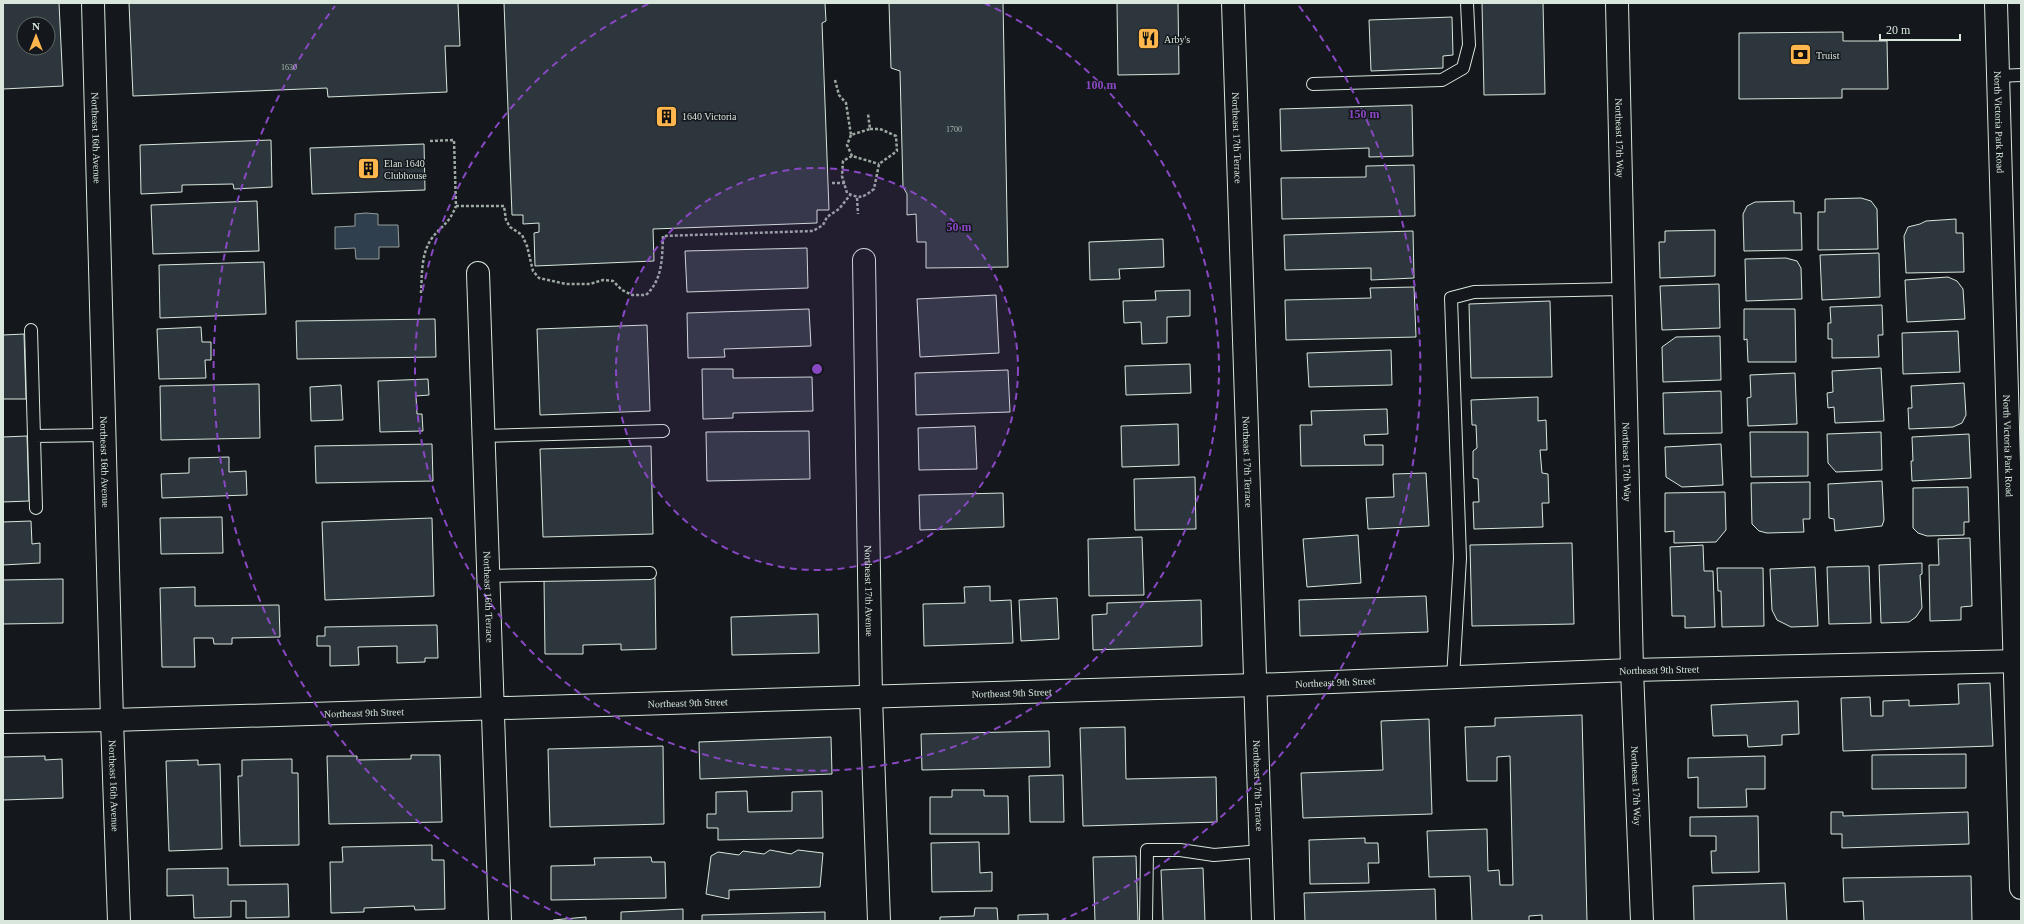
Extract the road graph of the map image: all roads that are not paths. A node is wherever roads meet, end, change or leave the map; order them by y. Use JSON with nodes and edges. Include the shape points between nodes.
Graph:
{"nodes":[{"id":1,"x":93,"y":3,"type":"edge"},
{"id":2,"x":1234,"y":3,"type":"edge"},
{"id":3,"x":1467,"y":3,"type":"edge"},
{"id":4,"x":1617,"y":3,"type":"edge"},
{"id":5,"x":1996,"y":3,"type":"edge"},
{"id":6,"x":2021,"y":75,"type":"edge"},
{"id":7,"x":1998,"y":76,"type":"junction"},
{"id":8,"x":1313,"y":84,"type":"dead end"},
{"id":9,"x":864,"y":260,"type":"dead end"},
{"id":10,"x":478,"y":273,"type":"dead end"},
{"id":11,"x":1623,"y":289,"type":"junction"},
{"id":12,"x":31,"y":330,"type":"dead end"},
{"id":13,"x":663,"y":431,"type":"dead end"},
{"id":14,"x":104,"y":435,"type":"junction"},
{"id":15,"x":34,"y":436,"type":"junction"},
{"id":16,"x":483,"y":436,"type":"junction"},
{"id":17,"x":36,"y":508,"type":"dead end"},
{"id":18,"x":650,"y":573,"type":"dead end"},
{"id":19,"x":488,"y":576,"type":"junction"},
{"id":20,"x":2018,"y":661,"type":"edge"},
{"id":21,"x":1632,"y":670,"type":"junction"},
{"id":22,"x":1454,"y":678,"type":"junction"},
{"id":23,"x":1256,"y":685,"type":"junction"},
{"id":24,"x":871,"y":697,"type":"junction"},
{"id":25,"x":492,"y":708,"type":"junction"},
{"id":26,"x":112,"y":720,"type":"junction"},
{"id":27,"x":3,"y":722,"type":"edge"},
{"id":28,"x":1261,"y":851,"type":"junction"},
{"id":29,"x":2021,"y":888,"type":"edge"},
{"id":30,"x":119,"y":921,"type":"edge"},
{"id":31,"x":500,"y":921,"type":"edge"},
{"id":32,"x":879,"y":921,"type":"edge"},
{"id":33,"x":1146,"y":921,"type":"edge"},
{"id":34,"x":1263,"y":921,"type":"edge"},
{"id":35,"x":1642,"y":921,"type":"edge"}],
"edges":[{"from":1,"to":14,"type":"street","name":"Northeast 16th Avenue"},
{"from":2,"to":23,"type":"street","name":"Northeast 17th Terrace"},
{"from":3,"to":8,"type":"lane","via":[[1469,45],[1463,68],[1442,80]]},
{"from":4,"to":11,"type":"street","name":"Northeast 17th Way"},
{"from":5,"to":7,"type":"street","name":"North Victoria Park Road"},
{"from":6,"to":7,"type":"lane"},
{"from":7,"to":20,"type":"street","name":"North Victoria Park Road"},
{"from":9,"to":24,"type":"street","name":"Northeast 17th Avenue"},
{"from":10,"to":16,"type":"street","name":"Northeast 16th Terrace"},
{"from":11,"to":21,"type":"street","name":"Northeast 17th Way"},
{"from":11,"to":22,"type":"lane","via":[[1474,292],[1451,298],[1460,558]]},
{"from":12,"to":15,"type":"lane"},
{"from":13,"to":16,"type":"lane"},
{"from":14,"to":15,"type":"lane"},
{"from":14,"to":26,"type":"street","name":"Northeast 16th Avenue"},
{"from":15,"to":17,"type":"lane"},
{"from":16,"to":19,"type":"street","name":"Northeast 16th Terrace"},
{"from":18,"to":19,"type":"lane"},
{"from":19,"to":25,"type":"street","name":"Northeast 16th Terrace"},
{"from":20,"to":21,"type":"street","name":"Northeast 9th Street"},
{"from":20,"to":29,"type":"street","name":"North Victoria Park Road"},
{"from":21,"to":22,"type":"street","name":"Northeast 9th Street"},
{"from":21,"to":35,"type":"street","name":"Northeast 17th Way"},
{"from":22,"to":23,"type":"street","name":"Northeast 9th Street"},
{"from":23,"to":24,"type":"street","name":"Northeast 9th Street"},
{"from":23,"to":28,"type":"street","name":"Northeast 17th Terrace"},
{"from":24,"to":25,"type":"street","name":"Northeast 9th Street"},
{"from":24,"to":32,"type":"street","name":"Northeast 17th Avenue"},
{"from":25,"to":26,"type":"street","name":"Northeast 9th Street"},
{"from":25,"to":31,"type":"street","name":"Northeast 16th Terrace"},
{"from":26,"to":27,"type":"street","name":"Northeast 9th Street"},
{"from":26,"to":30,"type":"street","name":"Northeast 16th Avenue"},
{"from":28,"to":33,"type":"lane","via":[[1214,854],[1147,850]]},
{"from":28,"to":34,"type":"street","name":"Northeast 17th Terrace"}]}
